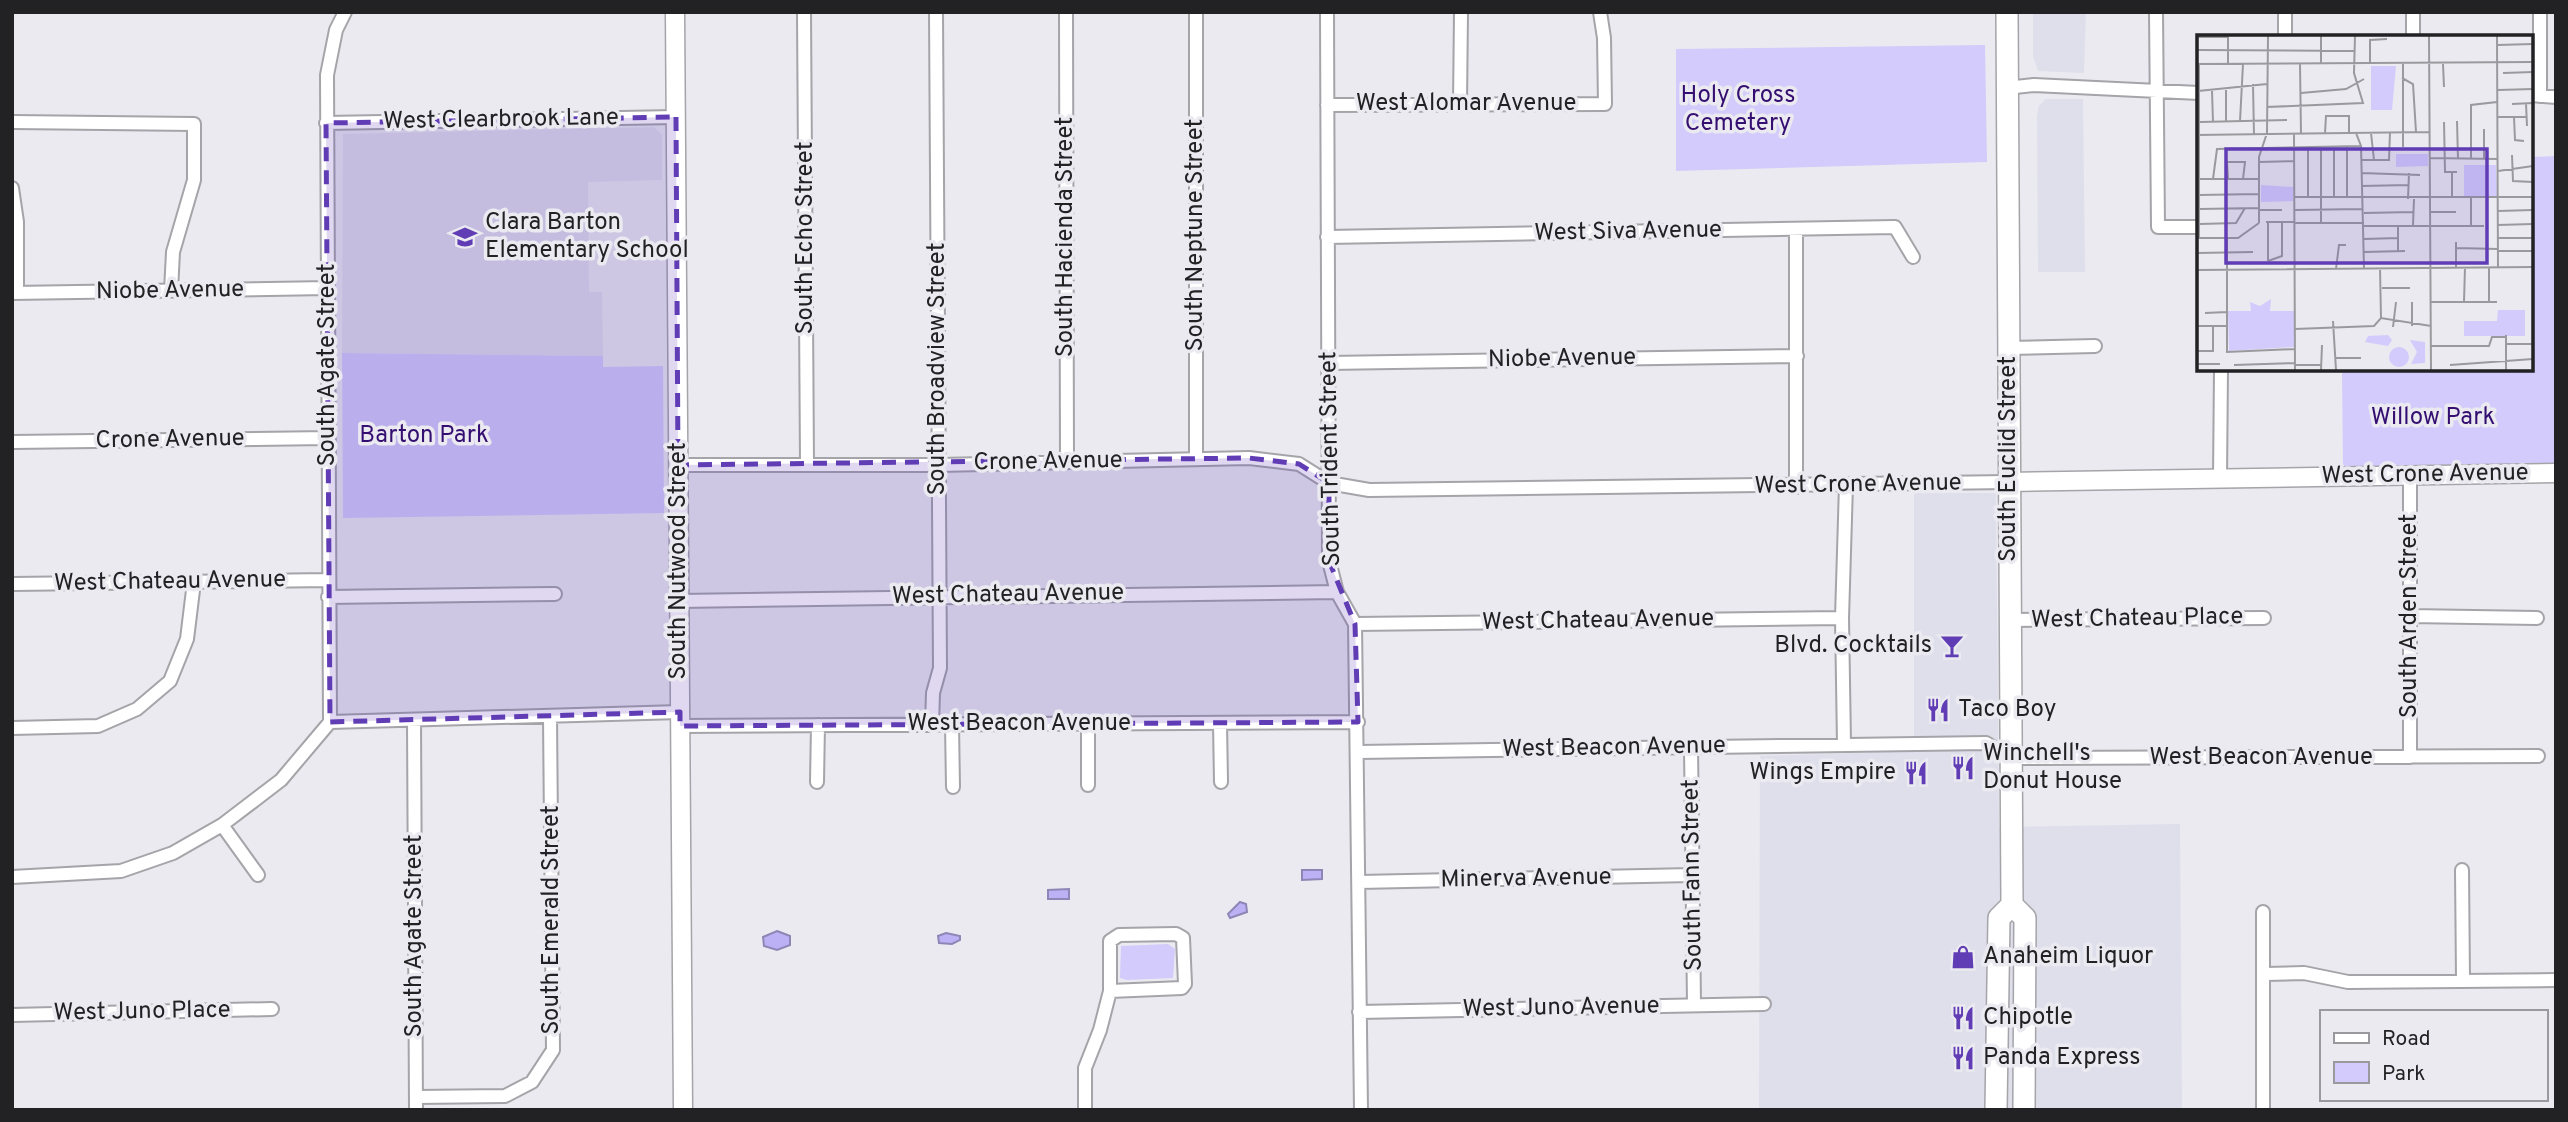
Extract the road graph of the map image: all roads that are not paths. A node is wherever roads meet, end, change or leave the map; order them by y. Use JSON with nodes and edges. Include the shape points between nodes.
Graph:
{"nodes":[{"id":1,"x":345,"y":12,"type":"edge"},
{"id":2,"x":675,"y":12,"type":"edge"},
{"id":3,"x":804,"y":12,"type":"edge"},
{"id":4,"x":936,"y":12,"type":"edge"},
{"id":5,"x":1066,"y":12,"type":"edge"},
{"id":6,"x":1196,"y":12,"type":"edge"},
{"id":7,"x":1326,"y":12,"type":"edge"},
{"id":8,"x":1461,"y":12,"type":"edge"},
{"id":9,"x":1600,"y":12,"type":"edge"},
{"id":10,"x":2007,"y":12,"type":"edge"},
{"id":11,"x":2156,"y":12,"type":"edge"},
{"id":12,"x":2285,"y":12,"type":"edge"},
{"id":13,"x":2413,"y":12,"type":"edge"},
{"id":14,"x":2540,"y":12,"type":"edge"},
{"id":15,"x":2285,"y":35,"type":"edge"},
{"id":16,"x":2413,"y":35,"type":"edge"},
{"id":17,"x":2007,"y":88,"type":"junction"},
{"id":18,"x":2157,"y":89,"type":"junction"},
{"id":19,"x":2197,"y":93,"type":"edge"},
{"id":20,"x":2536,"y":96,"type":"edge"},
{"id":21,"x":2556,"y":97,"type":"edge"},
{"id":22,"x":1460,"y":104,"type":"junction"},
{"id":23,"x":1327,"y":105,"type":"junction"},
{"id":24,"x":676,"y":117,"type":"junction"},
{"id":25,"x":12,"y":122,"type":"edge"},
{"id":26,"x":326,"y":124,"type":"junction"},
{"id":27,"x":12,"y":188,"type":"edge"},
{"id":28,"x":2197,"y":228,"type":"edge"},
{"id":29,"x":1796,"y":230,"type":"junction"},
{"id":30,"x":1327,"y":237,"type":"junction"},
{"id":31,"x":1913,"y":257,"type":"dead end"},
{"id":32,"x":328,"y":288,"type":"junction"},
{"id":33,"x":171,"y":291,"type":"junction"},
{"id":34,"x":15,"y":293,"type":"edge"},
{"id":35,"x":2095,"y":346,"type":"dead end"},
{"id":36,"x":2008,"y":348,"type":"junction"},
{"id":37,"x":1797,"y":356,"type":"junction"},
{"id":38,"x":1328,"y":363,"type":"junction"},
{"id":39,"x":2221,"y":371,"type":"edge"},
{"id":40,"x":328,"y":438,"type":"junction"},
{"id":41,"x":12,"y":442,"type":"edge"},
{"id":42,"x":1196,"y":458,"type":"junction"},
{"id":43,"x":1067,"y":462,"type":"junction"},
{"id":44,"x":807,"y":464,"type":"junction"},
{"id":45,"x":678,"y":465,"type":"junction"},
{"id":46,"x":939,"y":465,"type":"junction"},
{"id":47,"x":2556,"y":473,"type":"edge"},
{"id":48,"x":2410,"y":475,"type":"junction"},
{"id":49,"x":2220,"y":478,"type":"junction"},
{"id":50,"x":2009,"y":482,"type":"junction"},
{"id":51,"x":1329,"y":483,"type":"junction"},
{"id":52,"x":1846,"y":485,"type":"junction"},
{"id":53,"x":1796,"y":487,"type":"junction"},
{"id":54,"x":328,"y":580,"type":"junction"},
{"id":55,"x":194,"y":582,"type":"junction"},
{"id":56,"x":12,"y":584,"type":"edge"},
{"id":57,"x":1337,"y":592,"type":"junction"},
{"id":58,"x":555,"y":594,"type":"dead end"},
{"id":59,"x":940,"y":596,"type":"junction"},
{"id":60,"x":328,"y":597,"type":"junction"},
{"id":61,"x":679,"y":601,"type":"junction"},
{"id":62,"x":2410,"y":616,"type":"junction"},
{"id":63,"x":1842,"y":618,"type":"junction"},
{"id":64,"x":2264,"y":618,"type":"dead end"},
{"id":65,"x":2538,"y":618,"type":"dead end"},
{"id":66,"x":2010,"y":620,"type":"junction"},
{"id":67,"x":1355,"y":624,"type":"junction"},
{"id":68,"x":550,"y":716,"type":"junction"},
{"id":69,"x":414,"y":719,"type":"junction"},
{"id":70,"x":680,"y":719,"type":"junction"},
{"id":71,"x":330,"y":722,"type":"junction"},
{"id":72,"x":1358,"y":722,"type":"junction"},
{"id":73,"x":1088,"y":723,"type":"junction"},
{"id":74,"x":1220,"y":723,"type":"junction"},
{"id":75,"x":952,"y":724,"type":"junction"},
{"id":76,"x":818,"y":725,"type":"junction"},
{"id":77,"x":932,"y":725,"type":"junction"},
{"id":78,"x":12,"y":728,"type":"edge"},
{"id":79,"x":1844,"y":744,"type":"junction"},
{"id":80,"x":1691,"y":746,"type":"junction"},
{"id":81,"x":1358,"y":752,"type":"junction"},
{"id":82,"x":2410,"y":757,"type":"junction"},
{"id":83,"x":2538,"y":757,"type":"dead end"},
{"id":84,"x":2011,"y":758,"type":"junction"},
{"id":85,"x":817,"y":782,"type":"dead end"},
{"id":86,"x":1221,"y":782,"type":"dead end"},
{"id":87,"x":1088,"y":785,"type":"dead end"},
{"id":88,"x":953,"y":786,"type":"dead end"},
{"id":89,"x":222,"y":825,"type":"junction"},
{"id":90,"x":2462,"y":870,"type":"dead end"},
{"id":91,"x":258,"y":875,"type":"dead end"},
{"id":92,"x":1692,"y":875,"type":"junction"},
{"id":93,"x":12,"y":877,"type":"edge"},
{"id":94,"x":1359,"y":882,"type":"junction"},
{"id":95,"x":2012,"y":905,"type":"junction"},
{"id":96,"x":2263,"y":912,"type":"dead end"},
{"id":97,"x":2265,"y":974,"type":"junction"},
{"id":98,"x":2463,"y":980,"type":"junction"},
{"id":99,"x":2556,"y":980,"type":"edge"},
{"id":100,"x":1110,"y":990,"type":"junction"},
{"id":101,"x":1764,"y":1003,"type":"dead end"},
{"id":102,"x":1694,"y":1005,"type":"junction"},
{"id":103,"x":272,"y":1009,"type":"dead end"},
{"id":104,"x":1359,"y":1012,"type":"junction"},
{"id":105,"x":12,"y":1015,"type":"edge"},
{"id":106,"x":416,"y":1104,"type":"edge"},
{"id":107,"x":682,"y":1110,"type":"edge"},
{"id":108,"x":1085,"y":1110,"type":"edge"},
{"id":109,"x":1361,"y":1110,"type":"edge"},
{"id":110,"x":1996,"y":1110,"type":"edge"},
{"id":111,"x":2024,"y":1110,"type":"edge"},
{"id":112,"x":2263,"y":1110,"type":"edge"}],
"edges":[{"from":1,"to":26,"type":"street","name":"South Agate Street","via":[[336,30],[327,75]]},
{"from":2,"to":24,"type":"street","name":"South Nutwood Street"},
{"from":3,"to":44,"type":"street","name":"South Echo Street"},
{"from":4,"to":46,"type":"street","name":"South Broadview Street"},
{"from":5,"to":43,"type":"street","name":"South Hacienda Street"},
{"from":6,"to":42,"type":"street","name":"South Neptune Street"},
{"from":7,"to":23,"type":"street","name":"South Trident Street"},
{"from":8,"to":22,"type":"street"},
{"from":9,"to":22,"type":"street","name":"West Alomar Avenue","via":[[1605,103]]},
{"from":10,"to":17,"type":"main road","name":"South Euclid Street"},
{"from":11,"to":18,"type":"street"},
{"from":12,"to":15,"type":"street"},
{"from":13,"to":16,"type":"street"},
{"from":14,"to":20,"type":"street"},
{"from":17,"to":18,"type":"street"},
{"from":17,"to":36,"type":"main road","name":"South Euclid Street"},
{"from":18,"to":19,"type":"street"},
{"from":18,"to":28,"type":"street","via":[[2158,227]]},
{"from":20,"to":21,"type":"street"},
{"from":22,"to":23,"type":"street","name":"West Alomar Avenue"},
{"from":23,"to":30,"type":"street","name":"South Trident Street"},
{"from":24,"to":26,"type":"street","name":"West Clearbrook Lane"},
{"from":24,"to":45,"type":"street","name":"South Nutwood Street"},
{"from":25,"to":33,"type":"street","via":[[194,124],[194,180],[173,252]]},
{"from":26,"to":32,"type":"street","name":"South Agate Street"},
{"from":27,"to":34,"type":"street","via":[[17,222]]},
{"from":29,"to":30,"type":"street","name":"West Siva Avenue"},
{"from":29,"to":31,"type":"street","name":"West Siva Avenue","via":[[1895,227]]},
{"from":29,"to":37,"type":"street"},
{"from":30,"to":38,"type":"street","name":"South Trident Street"},
{"from":32,"to":33,"type":"street","name":"Niobe Avenue"},
{"from":32,"to":40,"type":"street","name":"South Agate Street"},
{"from":33,"to":34,"type":"street","name":"Niobe Avenue"},
{"from":35,"to":36,"type":"street"},
{"from":36,"to":50,"type":"main road","name":"South Euclid Street"},
{"from":37,"to":38,"type":"street","name":"Niobe Avenue"},
{"from":37,"to":53,"type":"street"},
{"from":38,"to":51,"type":"street","name":"South Trident Street"},
{"from":39,"to":49,"type":"street"},
{"from":40,"to":41,"type":"street","name":"Crone Avenue"},
{"from":40,"to":54,"type":"street","name":"South Agate Street"},
{"from":42,"to":43,"type":"street","name":"Crone Avenue"},
{"from":42,"to":51,"type":"street","name":"Crone Avenue","via":[[1299,464]]},
{"from":43,"to":46,"type":"street","name":"Crone Avenue"},
{"from":44,"to":45,"type":"street","name":"Crone Avenue"},
{"from":44,"to":46,"type":"street","name":"Crone Avenue"},
{"from":45,"to":61,"type":"street","name":"South Nutwood Street"},
{"from":46,"to":59,"type":"street","name":"South Broadview Street"},
{"from":47,"to":48,"type":"street","name":"West Crone Avenue"},
{"from":48,"to":49,"type":"street","name":"West Crone Avenue"},
{"from":48,"to":62,"type":"street","name":"South Arden Street"},
{"from":49,"to":50,"type":"street","name":"West Crone Avenue"},
{"from":50,"to":52,"type":"street","name":"West Crone Avenue"},
{"from":50,"to":66,"type":"main road","name":"South Euclid Street"},
{"from":51,"to":53,"type":"street","name":"West Crone Avenue","via":[[1369,490],[1440,491]]},
{"from":51,"to":57,"type":"street","name":"South Trident Street","via":[[1329,561]]},
{"from":52,"to":53,"type":"street","name":"West Crone Avenue"},
{"from":52,"to":63,"type":"street"},
{"from":54,"to":55,"type":"street","name":"West Chateau Avenue"},
{"from":54,"to":60,"type":"street","name":"South Agate Street"},
{"from":55,"to":56,"type":"street","name":"West Chateau Avenue"},
{"from":55,"to":78,"type":"street","via":[[187,639],[170,681],[137,709],[99,726]]},
{"from":57,"to":59,"type":"street","name":"West Chateau Avenue"},
{"from":57,"to":67,"type":"street","name":"South Trident Street"},
{"from":58,"to":60,"type":"street"},
{"from":59,"to":61,"type":"street","name":"West Chateau Avenue"},
{"from":59,"to":77,"type":"street","name":"South Broadview Street","via":[[940,668]]},
{"from":60,"to":71,"type":"street","name":"South Agate Street"},
{"from":61,"to":70,"type":"street","name":"South Nutwood Street"},
{"from":62,"to":65,"type":"street"},
{"from":62,"to":82,"type":"street","name":"South Arden Street"},
{"from":63,"to":67,"type":"street","name":"West Chateau Avenue"},
{"from":63,"to":79,"type":"street"},
{"from":64,"to":66,"type":"street","name":"West Chateau Place"},
{"from":66,"to":84,"type":"main road","name":"South Euclid Street"},
{"from":67,"to":72,"type":"street","name":"South Trident Street"},
{"from":68,"to":69,"type":"street","name":"West Beacon Avenue"},
{"from":68,"to":70,"type":"street","name":"West Beacon Avenue"},
{"from":68,"to":106,"type":"street","name":"South Emerald Street","via":[[553,1050],[532,1082],[505,1096]]},
{"from":69,"to":71,"type":"street","name":"West Beacon Avenue"},
{"from":69,"to":106,"type":"street","name":"South Agate Street"},
{"from":70,"to":76,"type":"street","name":"West Beacon Avenue"},
{"from":70,"to":107,"type":"street","name":"South Nutwood Street"},
{"from":71,"to":89,"type":"street","via":[[281,780]]},
{"from":72,"to":74,"type":"street","name":"West Beacon Avenue"},
{"from":72,"to":81,"type":"street","name":"South Trident Street"},
{"from":73,"to":74,"type":"street","name":"West Beacon Avenue"},
{"from":73,"to":75,"type":"street","name":"West Beacon Avenue"},
{"from":73,"to":87,"type":"street"},
{"from":74,"to":86,"type":"street"},
{"from":75,"to":77,"type":"street","name":"West Beacon Avenue"},
{"from":75,"to":88,"type":"street"},
{"from":76,"to":77,"type":"street","name":"West Beacon Avenue"},
{"from":76,"to":85,"type":"street"},
{"from":79,"to":80,"type":"street","name":"West Beacon Avenue"},
{"from":79,"to":84,"type":"street","name":"West Beacon Avenue","via":[[1986,743]]},
{"from":80,"to":81,"type":"street","name":"West Beacon Avenue"},
{"from":80,"to":92,"type":"street","name":"South Fann Street"},
{"from":81,"to":94,"type":"street","name":"South Trident Street"},
{"from":82,"to":83,"type":"street","name":"West Beacon Avenue"},
{"from":82,"to":84,"type":"street","name":"West Beacon Avenue"},
{"from":84,"to":95,"type":"main road","name":"South Euclid Street"},
{"from":89,"to":91,"type":"street"},
{"from":89,"to":93,"type":"street","via":[[173,853],[121,871]]},
{"from":90,"to":98,"type":"street"},
{"from":92,"to":94,"type":"street","name":"Minerva Avenue"},
{"from":92,"to":102,"type":"street","name":"South Fann Street"},
{"from":94,"to":104,"type":"street","name":"South Trident Street"},
{"from":95,"to":110,"type":"main road","name":"South Euclid Street","via":[[1999,918]]},
{"from":95,"to":111,"type":"main road","name":"South Euclid Street","via":[[2025,918]]},
{"from":96,"to":97,"type":"street"},
{"from":97,"to":98,"type":"street","via":[[2304,973],[2348,982]]},
{"from":97,"to":112,"type":"street"},
{"from":98,"to":99,"type":"street"},
{"from":100,"to":100,"type":"street","via":[[1182,988],[1183,938],[1176,934],[1111,939]]},
{"from":100,"to":108,"type":"street","via":[[1085,1068]]},
{"from":101,"to":102,"type":"street","name":"West Juno Avenue"},
{"from":102,"to":104,"type":"street","name":"West Juno Avenue"},
{"from":103,"to":105,"type":"street","name":"West Juno Place"},
{"from":104,"to":109,"type":"street","name":"South Trident Street"}]}
